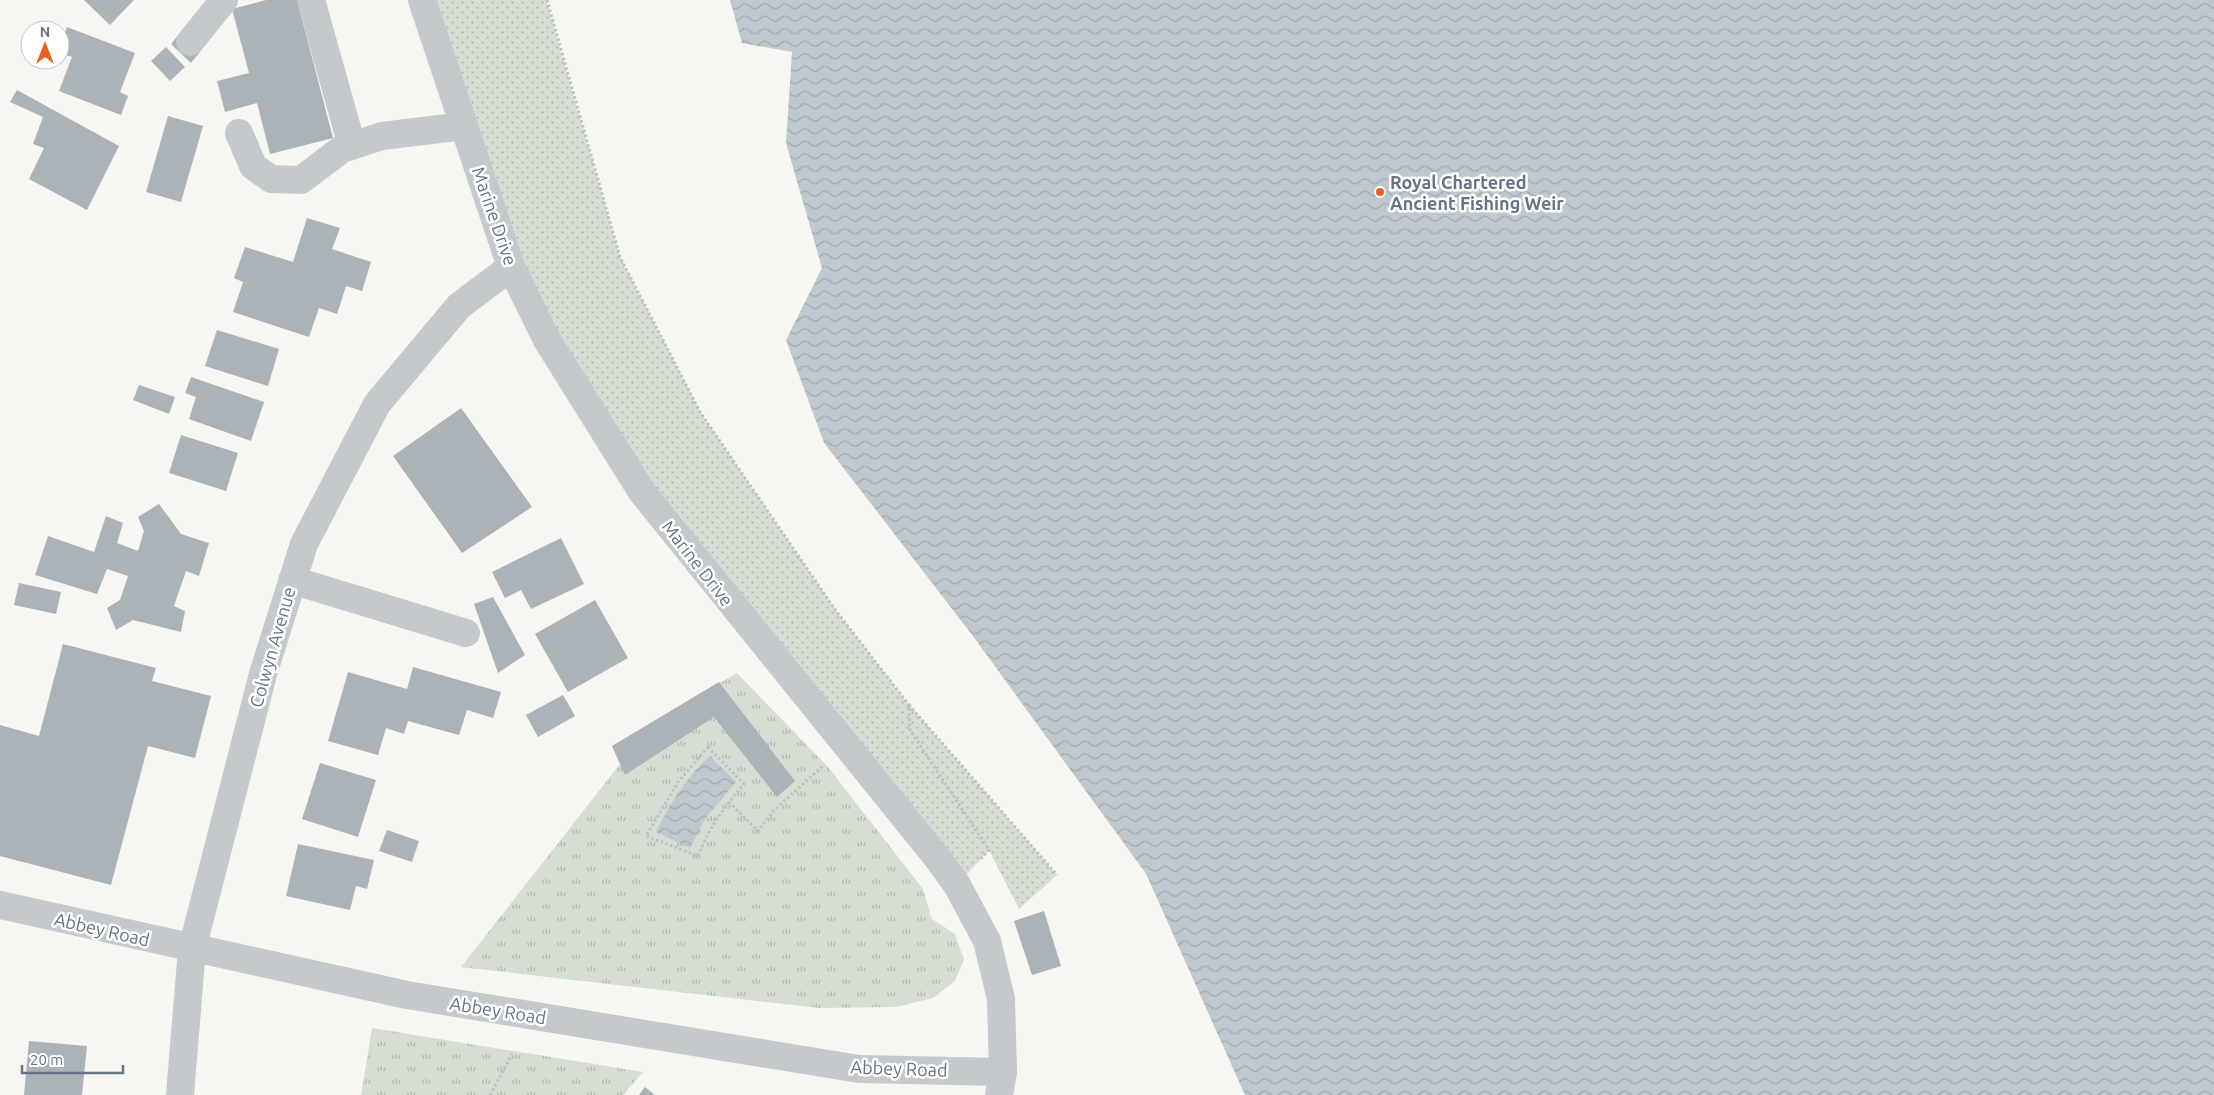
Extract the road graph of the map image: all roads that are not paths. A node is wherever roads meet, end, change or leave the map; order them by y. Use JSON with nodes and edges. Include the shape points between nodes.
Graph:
{"nodes":[{"id":1,"x":224,"y":0,"type":"edge"},
{"id":2,"x":311,"y":0,"type":"edge"},
{"id":3,"x":422,"y":0,"type":"edge"},
{"id":4,"x":190,"y":42,"type":"dead end"},
{"id":5,"x":464,"y":126,"type":"junction"},
{"id":6,"x":239,"y":133,"type":"dead end"},
{"id":7,"x":352,"y":146,"type":"junction"},
{"id":8,"x":511,"y":267,"type":"junction"},
{"id":9,"x":292,"y":580,"type":"junction"},
{"id":10,"x":466,"y":633,"type":"dead end"},
{"id":11,"x":0,"y":905,"type":"edge"},
{"id":12,"x":192,"y":949,"type":"junction"},
{"id":13,"x":1001,"y":1084,"type":"edge"},
{"id":14,"x":180,"y":1095,"type":"edge"}],
"edges":[{"from":1,"to":4,"type":"street"},
{"from":2,"to":7,"type":"street"},
{"from":3,"to":5,"type":"street","name":"Marine Drive"},
{"from":5,"to":7,"type":"street","via":[[382,136]]},
{"from":5,"to":8,"type":"street","name":"Marine Drive"},
{"from":6,"to":7,"type":"street","via":[[252,166],[271,179],[301,180]]},
{"from":8,"to":9,"type":"street","name":"Colwyn Avenue","via":[[459,306],[377,404],[304,544]]},
{"from":8,"to":13,"type":"street","name":"Marine Drive","via":[[546,340],[642,492],[957,885],[987,941],[1001,999]]},
{"from":9,"to":10,"type":"street"},
{"from":9,"to":12,"type":"street","name":"Colwyn Avenue","via":[[263,674]]},
{"from":11,"to":12,"type":"street","name":"Abbey Road"},
{"from":12,"to":13,"type":"street","name":"Abbey Road","via":[[407,995],[859,1069]]},
{"from":12,"to":14,"type":"street","name":"Colwyn Avenue"}]}
